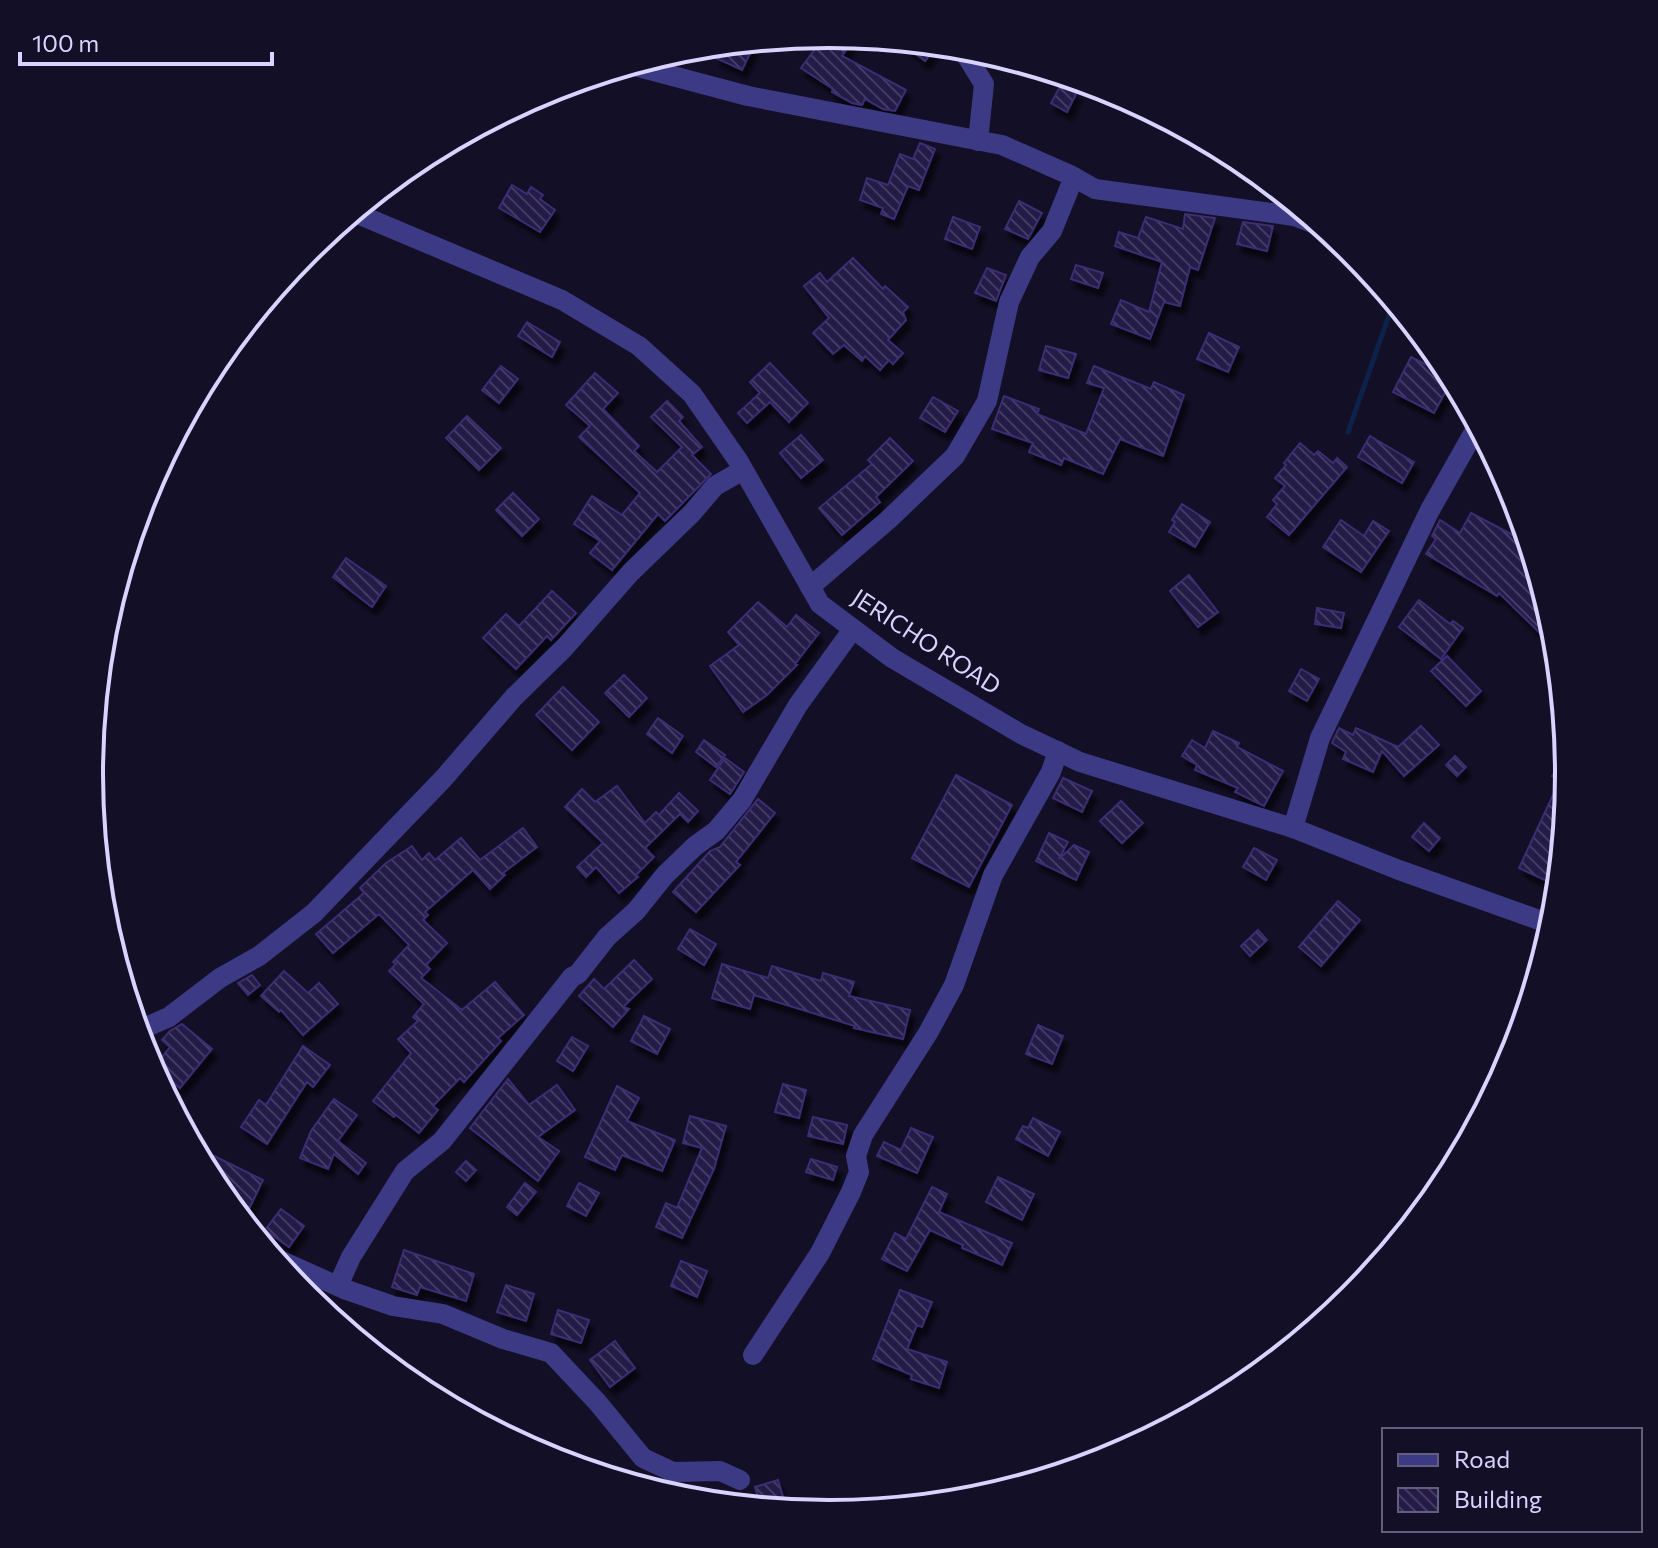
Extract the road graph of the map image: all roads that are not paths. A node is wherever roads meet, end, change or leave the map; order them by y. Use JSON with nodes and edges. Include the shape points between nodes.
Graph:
{"nodes":[{"id":1,"x":970,"y":62,"type":"edge"},
{"id":2,"x":652,"y":70,"type":"edge"},
{"id":3,"x":978,"y":141,"type":"junction"},
{"id":4,"x":1074,"y":177,"type":"junction"},
{"id":5,"x":1293,"y":216,"type":"edge"},
{"id":6,"x":364,"y":217,"type":"edge"},
{"id":7,"x":1471,"y":437,"type":"edge"},
{"id":8,"x":743,"y":470,"type":"junction"},
{"id":9,"x":810,"y":587,"type":"junction"},
{"id":10,"x":853,"y":629,"type":"junction"},
{"id":11,"x":1058,"y":751,"type":"junction"},
{"id":12,"x":1293,"y":828,"type":"junction"},
{"id":13,"x":1540,"y":920,"type":"edge"},
{"id":14,"x":149,"y":1026,"type":"edge"},
{"id":15,"x":297,"y":1268,"type":"edge"},
{"id":16,"x":338,"y":1286,"type":"junction"},
{"id":17,"x":753,"y":1355,"type":"dead end"},
{"id":18,"x":740,"y":1480,"type":"dead end"}],
"edges":[{"from":1,"to":3,"type":"street","via":[[984,84]]},
{"from":2,"to":3,"type":"street","via":[[748,96]]},
{"from":3,"to":4,"type":"street","via":[[1002,145]]},
{"from":4,"to":5,"type":"street","via":[[1095,189]]},
{"from":4,"to":9,"type":"street","via":[[1052,231],[1030,257],[1009,302],[987,401],[955,456]]},
{"from":6,"to":8,"type":"street","name":"JERICHO ROAD","via":[[562,300],[639,346],[692,394]]},
{"from":7,"to":12,"type":"street","via":[[1430,510],[1320,738]]},
{"from":8,"to":9,"type":"street","name":"JERICHO ROAD"},
{"from":8,"to":14,"type":"street","via":[[715,486],[631,572],[314,913],[259,956]]},
{"from":9,"to":10,"type":"street","name":"JERICHO ROAD","via":[[820,604]]},
{"from":10,"to":11,"type":"street","name":"JERICHO ROAD","via":[[892,658]]},
{"from":10,"to":16,"type":"street","via":[[798,705],[742,800],[607,937],[442,1141],[405,1171]]},
{"from":11,"to":12,"type":"street","name":"JERICHO ROAD"},
{"from":11,"to":17,"type":"street","via":[[993,875],[954,985],[863,1135],[851,1192],[820,1253]]},
{"from":12,"to":13,"type":"street","name":"JERICHO ROAD"},
{"from":15,"to":16,"type":"street"},
{"from":16,"to":18,"type":"street","via":[[393,1306],[443,1314],[551,1353],[643,1458],[673,1472],[720,1471]]}]}
